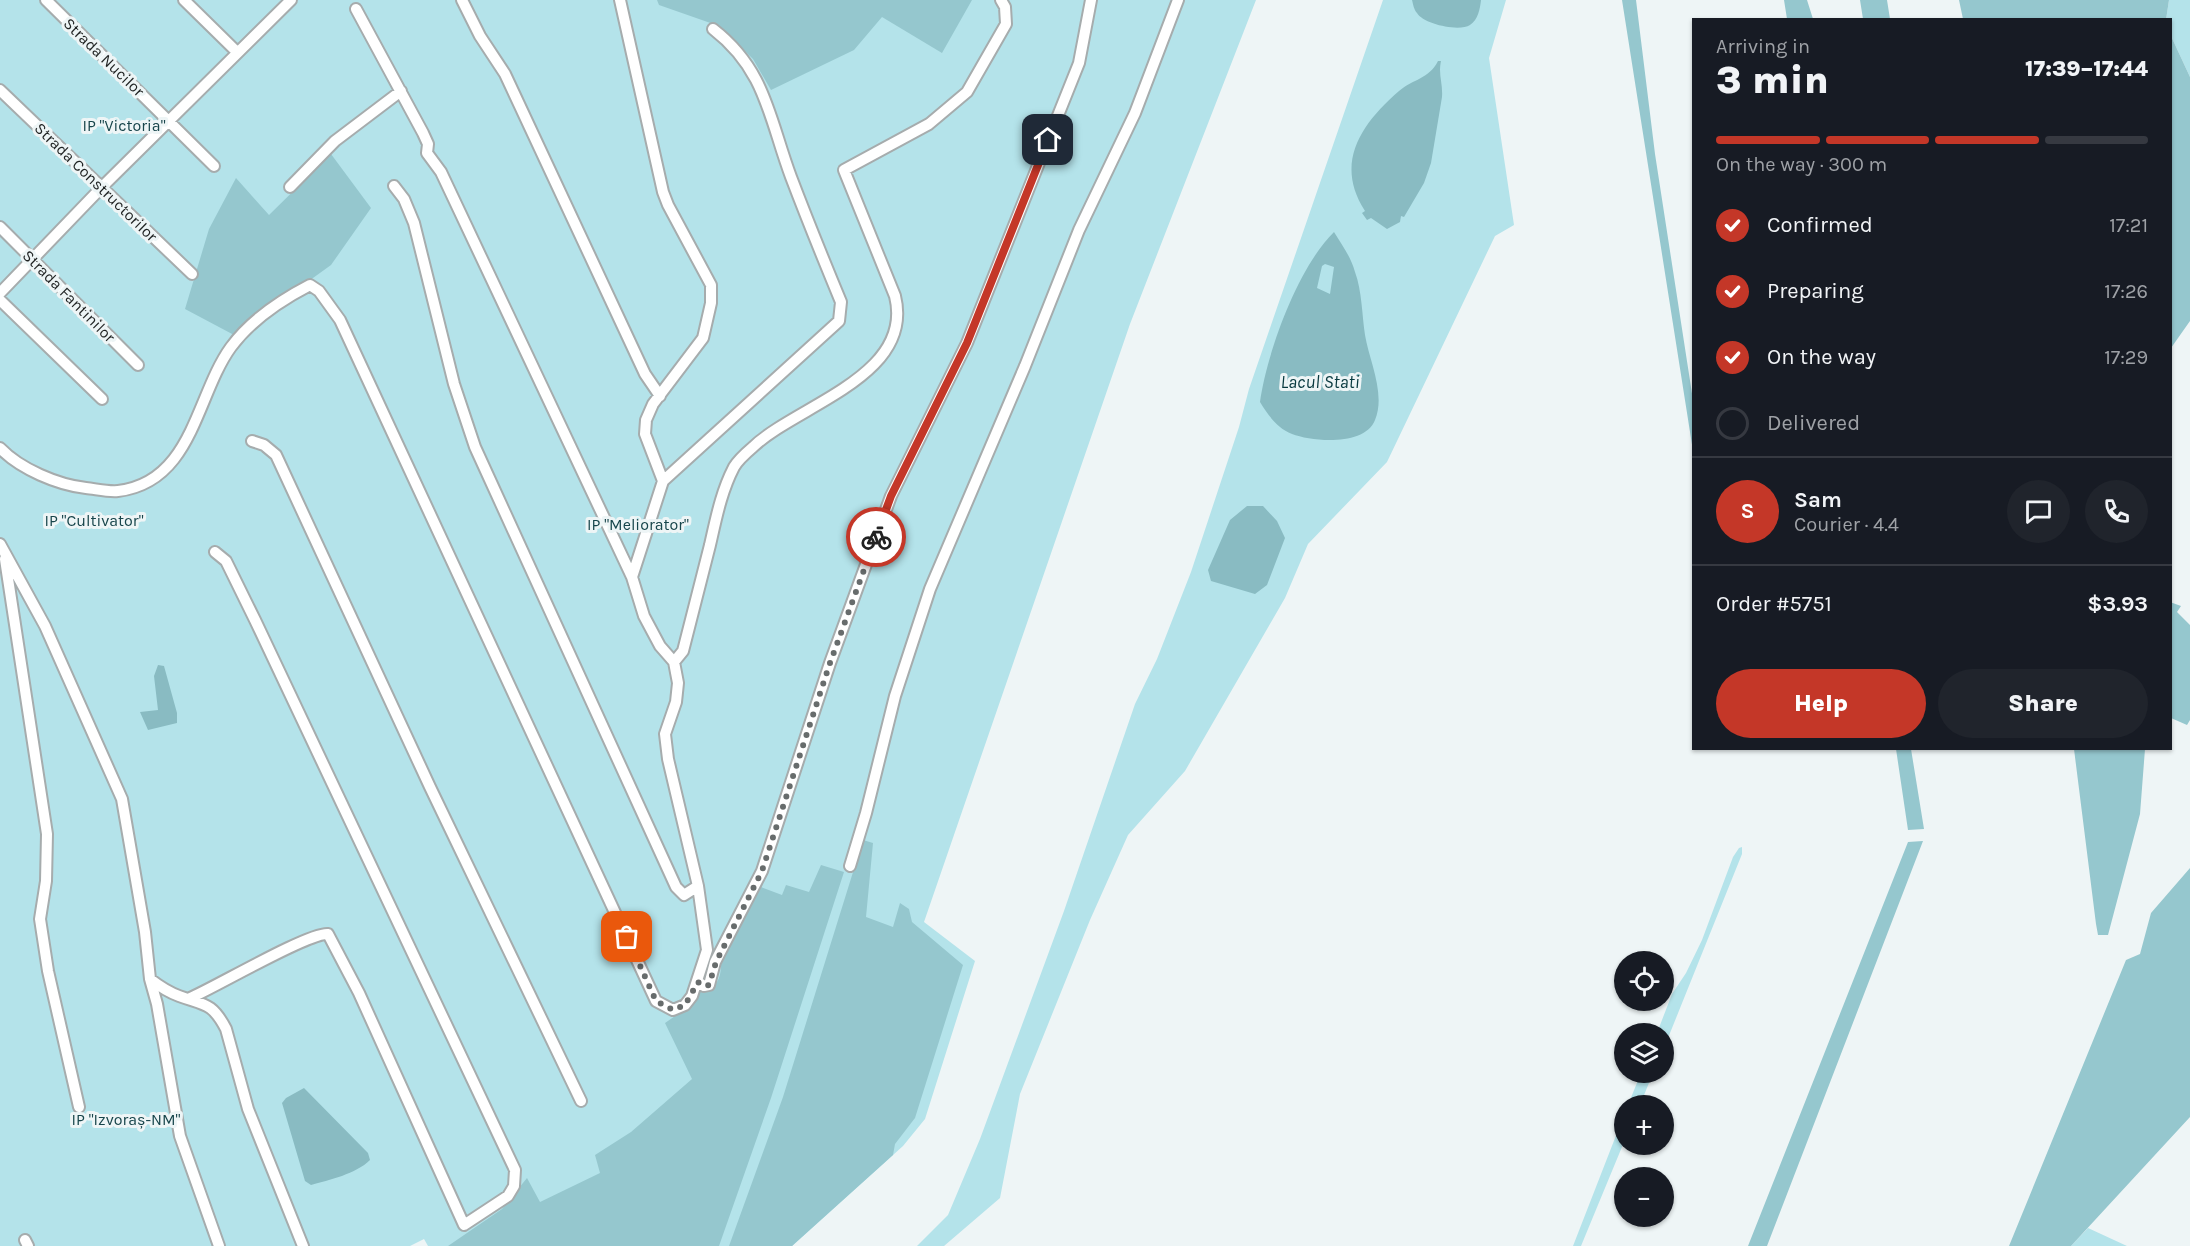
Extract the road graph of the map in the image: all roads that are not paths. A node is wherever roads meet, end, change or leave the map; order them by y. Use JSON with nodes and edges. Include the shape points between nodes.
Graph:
{"nodes":[{"id":1,"x":46,"y":0,"type":"edge"},
{"id":2,"x":184,"y":0,"type":"edge"},
{"id":3,"x":291,"y":0,"type":"edge"},
{"id":4,"x":462,"y":0,"type":"edge"},
{"id":5,"x":620,"y":0,"type":"edge"},
{"id":6,"x":1001,"y":0,"type":"edge"},
{"id":7,"x":1091,"y":0,"type":"edge"},
{"id":8,"x":1178,"y":0,"type":"edge"},
{"id":9,"x":356,"y":9,"type":"dead end"},
{"id":10,"x":713,"y":29,"type":"dead end"},
{"id":11,"x":237,"y":52,"type":"junction"},
{"id":12,"x":0,"y":90,"type":"edge"},
{"id":13,"x":401,"y":91,"type":"junction"},
{"id":14,"x":169,"y":120,"type":"junction"},
{"id":15,"x":214,"y":166,"type":"dead end"},
{"id":16,"x":394,"y":186,"type":"dead end"},
{"id":17,"x":291,"y":187,"type":"dead end"},
{"id":18,"x":101,"y":188,"type":"junction"},
{"id":19,"x":0,"y":227,"type":"edge"},
{"id":20,"x":33,"y":260,"type":"junction"},
{"id":21,"x":192,"y":274,"type":"dead end"},
{"id":22,"x":0,"y":293,"type":"edge"},
{"id":23,"x":0,"y":300,"type":"edge"},
{"id":24,"x":138,"y":364,"type":"dead end"},
{"id":25,"x":660,"y":396,"type":"junction"},
{"id":26,"x":102,"y":399,"type":"dead end"},
{"id":27,"x":252,"y":441,"type":"dead end"},
{"id":28,"x":0,"y":448,"type":"edge"},
{"id":29,"x":663,"y":481,"type":"junction"},
{"id":30,"x":2,"y":549,"type":"edge"},
{"id":31,"x":215,"y":552,"type":"dead end"},
{"id":32,"x":632,"y":577,"type":"junction"},
{"id":33,"x":674,"y":662,"type":"junction"},
{"id":34,"x":850,"y":866,"type":"dead end"},
{"id":35,"x":698,"y":886,"type":"junction"},
{"id":36,"x":150,"y":979,"type":"junction"},
{"id":37,"x":698,"y":982,"type":"junction"},
{"id":38,"x":190,"y":998,"type":"junction"},
{"id":39,"x":581,"y":1101,"type":"dead end"},
{"id":40,"x":80,"y":1107,"type":"dead end"},
{"id":41,"x":219,"y":1246,"type":"edge"},
{"id":42,"x":303,"y":1246,"type":"edge"}],
"edges":[{"from":1,"to":14,"type":"street","name":"Strada Nucilor"},
{"from":2,"to":11,"type":"street"},
{"from":3,"to":11,"type":"street"},
{"from":4,"to":25,"type":"street","via":[[505,74],[645,374]]},
{"from":5,"to":25,"type":"street","via":[[665,199],[711,285],[703,338]]},
{"from":6,"to":33,"type":"street","via":[[1006,24],[967,92],[929,124],[844,170],[895,296],[899,312],[895,334],[885,351],[852,384],[754,445],[735,465],[722,496],[683,651]]},
{"from":7,"to":37,"type":"street","via":[[1079,63],[985,301],[887,507],[830,663],[762,871],[716,962],[709,985]]},
{"from":8,"to":34,"type":"street","via":[[1135,113],[1079,230],[930,589],[895,696]]},
{"from":9,"to":13,"type":"street"},
{"from":10,"to":29,"type":"street","via":[[748,63],[764,94],[790,175],[840,302],[839,321]]},
{"from":11,"to":14,"type":"street"},
{"from":12,"to":18,"type":"street","name":"Strada Constructorilor"},
{"from":13,"to":17,"type":"street","via":[[334,141]]},
{"from":13,"to":32,"type":"street","via":[[428,144],[427,153],[441,172]]},
{"from":14,"to":15,"type":"street","name":"Strada Nucilor"},
{"from":14,"to":18,"type":"street"},
{"from":16,"to":35,"type":"street","via":[[414,223],[454,384],[475,447],[676,887],[684,895]]},
{"from":18,"to":20,"type":"street"},
{"from":18,"to":21,"type":"street","name":"Strada Constructorilor"},
{"from":19,"to":20,"type":"street","name":"Strada Fantinilor"},
{"from":20,"to":22,"type":"street"},
{"from":20,"to":24,"type":"street","name":"Strada Fantinilor"},
{"from":23,"to":26,"type":"street"},
{"from":25,"to":29,"type":"street","via":[[646,420],[645,434]]},
{"from":27,"to":39,"type":"street","via":[[276,455]]},
{"from":28,"to":37,"type":"street","via":[[29,468],[70,487],[118,491],[142,484],[160,473],[190,436],[218,367],[251,323],[310,285],[319,291],[340,320],[656,1001],[673,1010],[685,1005]]},
{"from":29,"to":32,"type":"street"},
{"from":30,"to":36,"type":"street","via":[[45,626],[122,799]]},
{"from":30,"to":40,"type":"street","via":[[47,834],[40,919]]},
{"from":31,"to":38,"type":"street","via":[[226,561],[515,1170],[514,1186],[508,1196],[464,1225],[359,993],[328,934],[322,933]]},
{"from":32,"to":33,"type":"street","via":[[644,616]]},
{"from":33,"to":35,"type":"street","via":[[676,702],[665,734]]},
{"from":35,"to":37,"type":"street","via":[[707,950]]},
{"from":36,"to":38,"type":"street","via":[[167,991]]},
{"from":36,"to":41,"type":"street","via":[[180,1136]]},
{"from":38,"to":42,"type":"street","via":[[212,1007],[226,1029],[254,1126]]}]}
